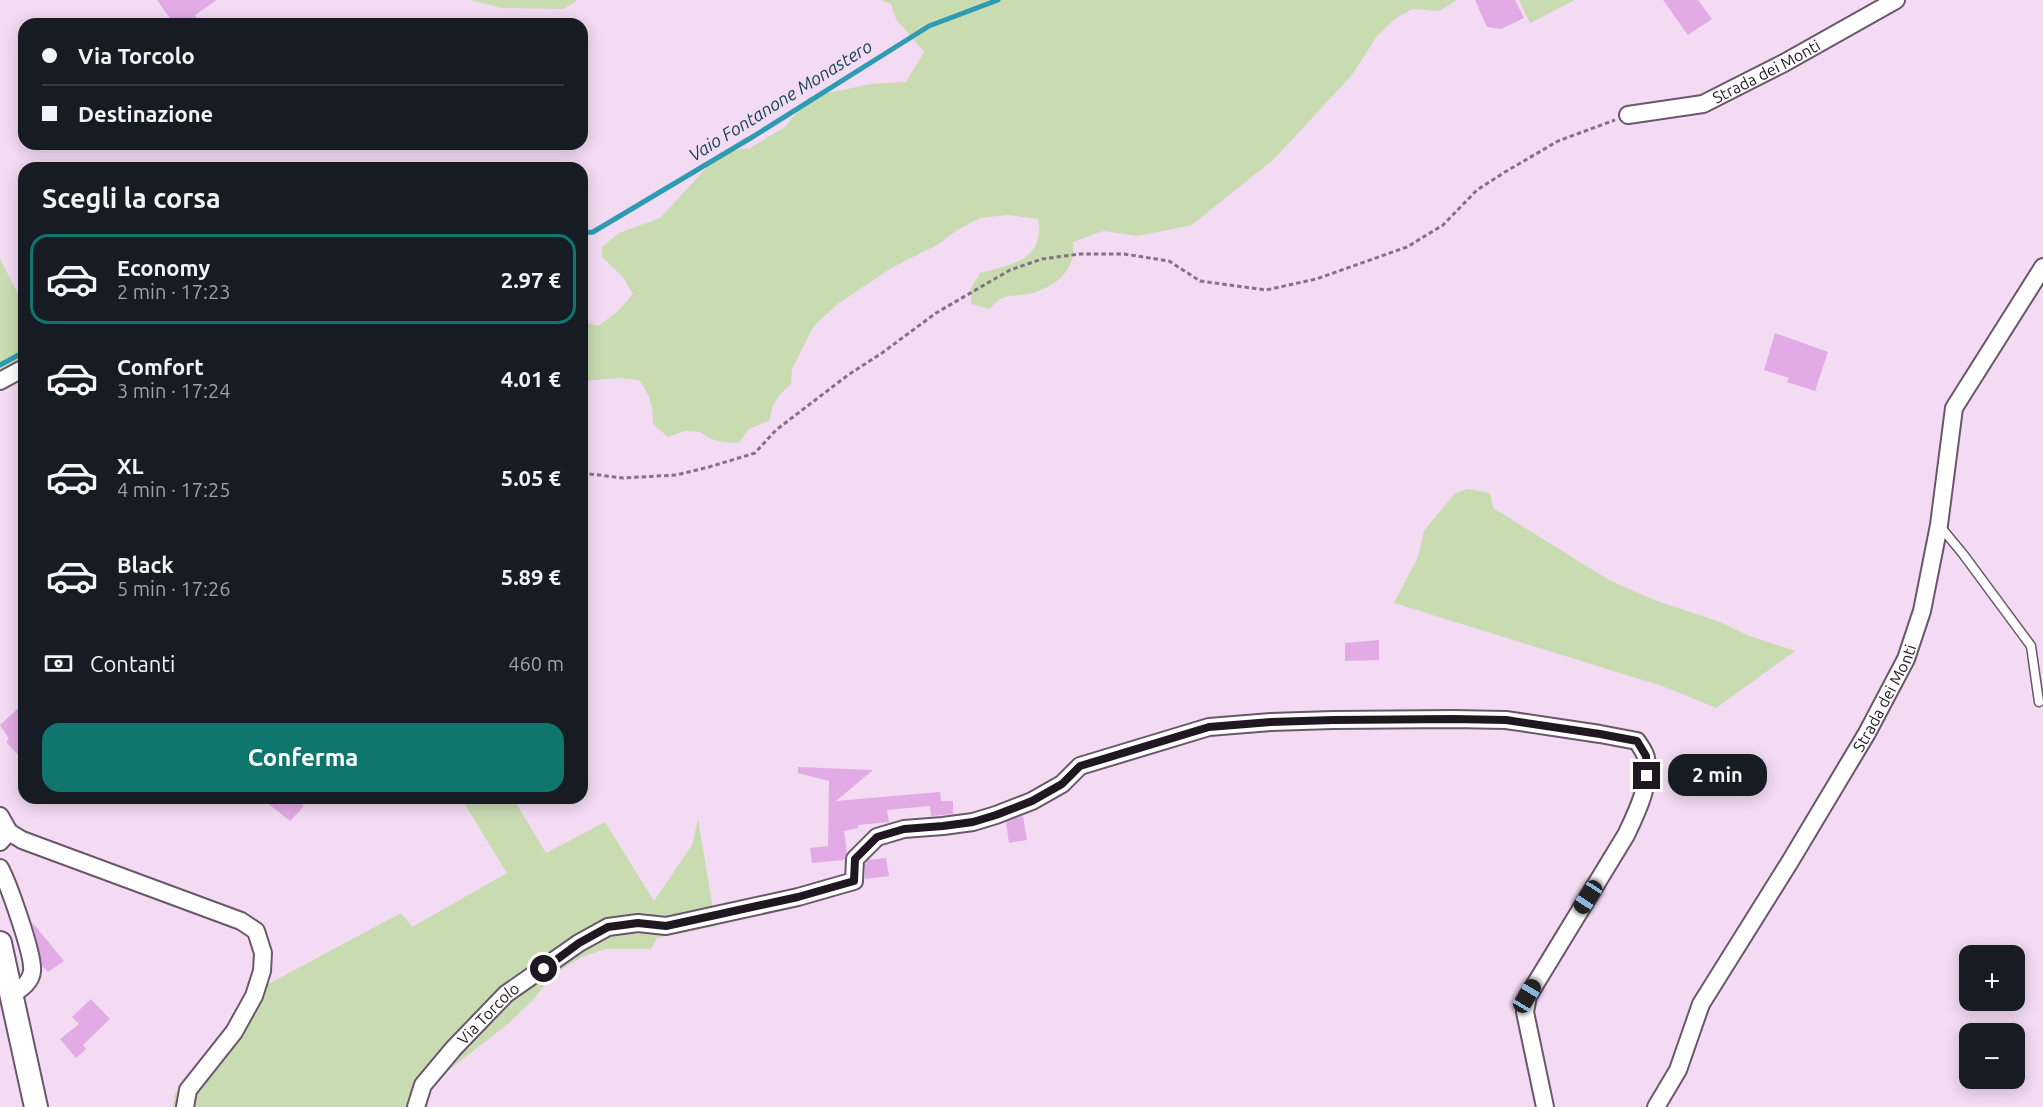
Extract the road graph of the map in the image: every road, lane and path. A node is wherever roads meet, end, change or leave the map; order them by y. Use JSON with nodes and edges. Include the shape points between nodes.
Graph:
{"nodes":[{"id":1,"x":1896,"y":0,"type":"edge"},
{"id":2,"x":1628,"y":115,"type":"joint"},
{"id":3,"x":2043,"y":267,"type":"edge"},
{"id":4,"x":18,"y":371,"type":"edge"},
{"id":5,"x":0,"y":381,"type":"edge"},
{"id":6,"x":588,"y":474,"type":"edge"},
{"id":7,"x":1939,"y":525,"type":"junction"},
{"id":8,"x":2039,"y":702,"type":"dead end"},
{"id":9,"x":0,"y":816,"type":"edge"},
{"id":10,"x":5,"y":837,"type":"edge"},
{"id":11,"x":0,"y":868,"type":"edge"},
{"id":12,"x":0,"y":943,"type":"edge"},
{"id":13,"x":12,"y":995,"type":"junction"},
{"id":14,"x":36,"y":1107,"type":"edge"},
{"id":15,"x":185,"y":1107,"type":"edge"},
{"id":16,"x":417,"y":1107,"type":"edge"},
{"id":17,"x":1545,"y":1107,"type":"edge"},
{"id":18,"x":1656,"y":1107,"type":"edge"}],
"edges":[{"from":1,"to":2,"type":"street","name":"Strada dei Monti","via":[[1702,104]]},
{"from":2,"to":6,"type":"path","via":[[1558,141],[1535,154],[1478,190],[1443,225],[1407,247],[1317,279],[1266,290],[1200,281],[1169,261],[1124,254],[1042,259],[1010,270],[936,313],[848,375],[776,430],[754,453],[676,475],[623,478]]},
{"from":3,"to":7,"type":"street","name":"Strada dei Monti","via":[[1954,408]]},
{"from":4,"to":5,"type":"street"},
{"from":7,"to":8,"type":"lane","via":[[2031,646]]},
{"from":7,"to":18,"type":"street","name":"Strada dei Monti","via":[[1922,611],[1906,659],[1867,733],[1701,1004],[1678,1070]]},
{"from":9,"to":10,"type":"street"},
{"from":10,"to":15,"type":"street","via":[[241,921],[256,931],[262,971],[254,996],[234,1032],[188,1090]]},
{"from":11,"to":13,"type":"street","via":[[32,971],[27,985]]},
{"from":12,"to":13,"type":"main road"},
{"from":13,"to":14,"type":"main road"},
{"from":16,"to":17,"type":"street","name":"Via Torcolo","via":[[423,1084],[506,994],[608,927],[638,923],[666,926],[854,881],[855,859],[877,837],[996,815],[1062,784],[1080,766],[1209,727],[1453,719],[1506,720],[1637,741],[1646,756],[1647,776],[1626,835],[1527,996],[1526,1012]]}]}
